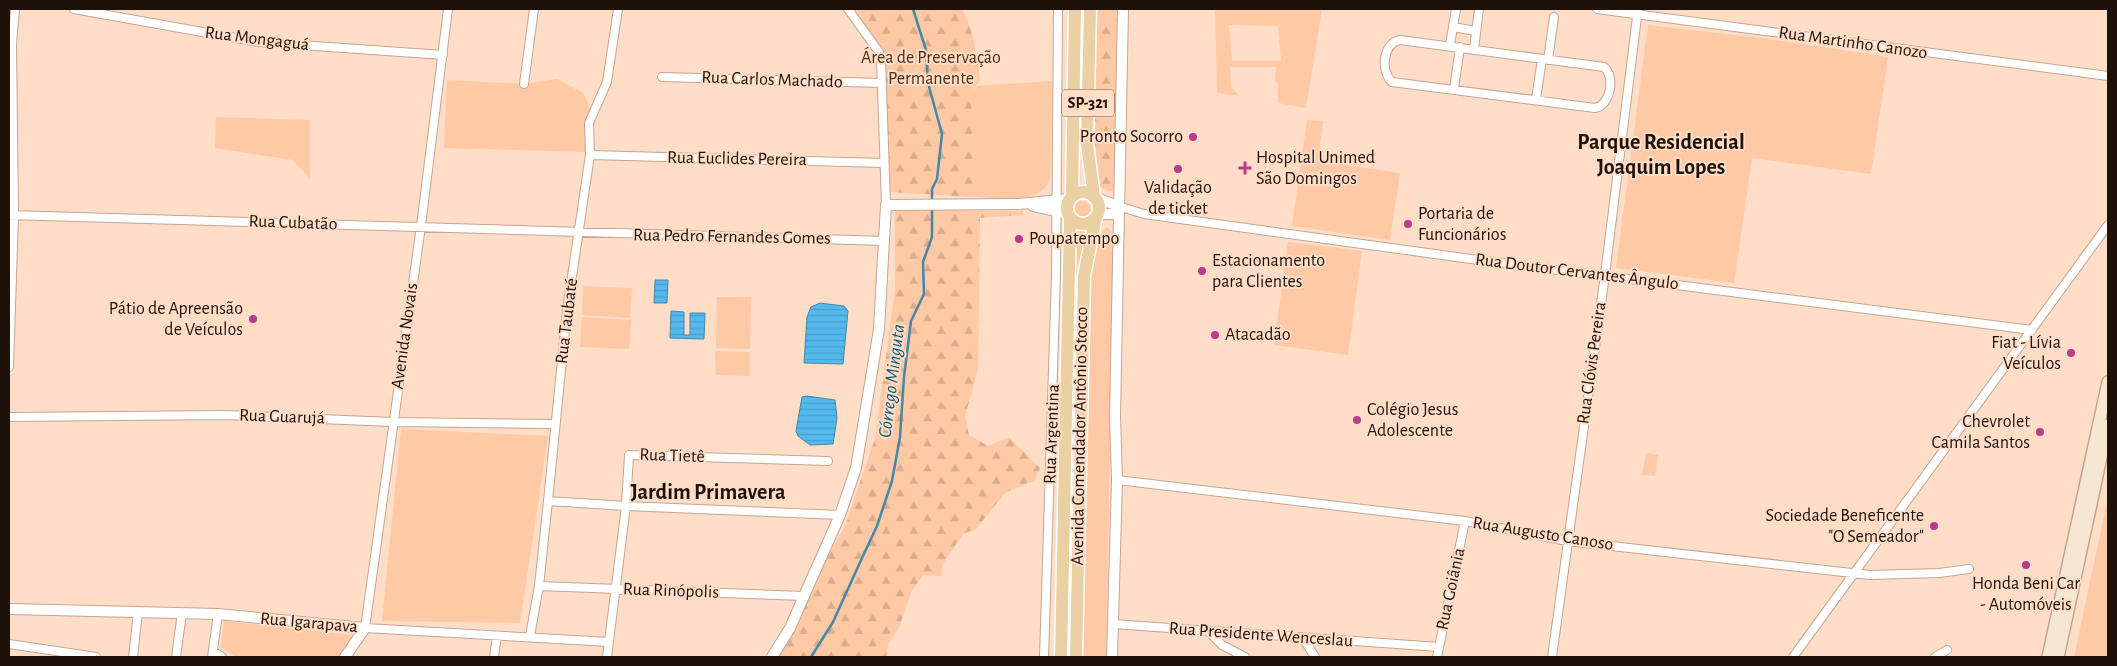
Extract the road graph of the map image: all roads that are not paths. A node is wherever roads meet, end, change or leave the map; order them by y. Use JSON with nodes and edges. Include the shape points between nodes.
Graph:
{"nodes":[{"id":1,"x":15,"y":9,"type":"edge"},
{"id":2,"x":74,"y":9,"type":"edge"},
{"id":3,"x":448,"y":9,"type":"edge"},
{"id":4,"x":534,"y":9,"type":"edge"},
{"id":5,"x":618,"y":9,"type":"edge"},
{"id":6,"x":848,"y":9,"type":"edge"},
{"id":7,"x":1058,"y":9,"type":"edge"},
{"id":8,"x":1075,"y":9,"type":"edge"},
{"id":9,"x":1090,"y":9,"type":"edge"},
{"id":10,"x":1123,"y":9,"type":"edge"},
{"id":11,"x":1456,"y":9,"type":"edge"},
{"id":12,"x":1480,"y":9,"type":"edge"},
{"id":13,"x":1597,"y":9,"type":"edge"},
{"id":14,"x":1637,"y":11,"type":"edge"},
{"id":15,"x":1554,"y":18,"type":"dead end"},
{"id":16,"x":1453,"y":28,"type":"junction"},
{"id":17,"x":1476,"y":31,"type":"junction"},
{"id":18,"x":1450,"y":45,"type":"junction"},
{"id":19,"x":1460,"y":47,"type":"junction"},
{"id":20,"x":1474,"y":49,"type":"junction"},
{"id":21,"x":443,"y":55,"type":"junction"},
{"id":22,"x":1545,"y":59,"type":"junction"},
{"id":23,"x":2108,"y":76,"type":"edge"},
{"id":24,"x":662,"y":77,"type":"dead end"},
{"id":25,"x":882,"y":83,"type":"junction"},
{"id":26,"x":524,"y":84,"type":"dead end"},
{"id":27,"x":1454,"y":89,"type":"junction"},
{"id":28,"x":1536,"y":99,"type":"junction"},
{"id":29,"x":590,"y":155,"type":"junction"},
{"id":30,"x":884,"y":162,"type":"junction"},
{"id":31,"x":1094,"y":197,"type":"junction"},
{"id":32,"x":1066,"y":198,"type":"junction"},
{"id":33,"x":1019,"y":204,"type":"junction"},
{"id":34,"x":886,"y":205,"type":"junction"},
{"id":35,"x":1118,"y":210,"type":"junction"},
{"id":36,"x":1065,"y":214,"type":"junction"},
{"id":37,"x":11,"y":215,"type":"edge"},
{"id":38,"x":1097,"y":215,"type":"junction"},
{"id":39,"x":2108,"y":224,"type":"edge"},
{"id":40,"x":421,"y":226,"type":"junction"},
{"id":41,"x":578,"y":234,"type":"junction"},
{"id":42,"x":885,"y":241,"type":"junction"},
{"id":43,"x":1605,"y":275,"type":"junction"},
{"id":44,"x":2032,"y":330,"type":"junction"},
{"id":45,"x":9,"y":367,"type":"edge"},
{"id":46,"x":2108,"y":382,"type":"edge"},
{"id":47,"x":9,"y":417,"type":"edge"},
{"id":48,"x":393,"y":422,"type":"junction"},
{"id":49,"x":555,"y":424,"type":"junction"},
{"id":50,"x":2108,"y":425,"type":"edge"},
{"id":51,"x":828,"y":461,"type":"dead end"},
{"id":52,"x":1117,"y":480,"type":"junction"},
{"id":53,"x":548,"y":501,"type":"junction"},
{"id":54,"x":626,"y":506,"type":"junction"},
{"id":55,"x":840,"y":515,"type":"junction"},
{"id":56,"x":1465,"y":522,"type":"junction"},
{"id":57,"x":1567,"y":541,"type":"junction"},
{"id":58,"x":1969,"y":569,"type":"dead end"},
{"id":59,"x":1854,"y":572,"type":"junction"},
{"id":60,"x":538,"y":586,"type":"junction"},
{"id":61,"x":616,"y":588,"type":"junction"},
{"id":62,"x":804,"y":596,"type":"junction"},
{"id":63,"x":9,"y":609,"type":"edge"},
{"id":64,"x":138,"y":612,"type":"junction"},
{"id":65,"x":182,"y":614,"type":"junction"},
{"id":66,"x":218,"y":614,"type":"junction"},
{"id":67,"x":1113,"y":624,"type":"junction"},
{"id":68,"x":365,"y":628,"type":"junction"},
{"id":69,"x":1207,"y":630,"type":"junction"},
{"id":70,"x":497,"y":636,"type":"junction"},
{"id":71,"x":530,"y":636,"type":"junction"},
{"id":72,"x":1303,"y":638,"type":"junction"},
{"id":73,"x":609,"y":642,"type":"junction"},
{"id":74,"x":9,"y":644,"type":"edge"},
{"id":75,"x":1439,"y":647,"type":"junction"},
{"id":76,"x":1947,"y":650,"type":"dead end"},
{"id":77,"x":213,"y":654,"type":"edge"},
{"id":78,"x":79,"y":655,"type":"edge"},
{"id":79,"x":96,"y":657,"type":"edge"},
{"id":80,"x":133,"y":657,"type":"edge"},
{"id":81,"x":176,"y":657,"type":"edge"},
{"id":82,"x":222,"y":657,"type":"edge"},
{"id":83,"x":345,"y":657,"type":"edge"},
{"id":84,"x":494,"y":657,"type":"edge"},
{"id":85,"x":607,"y":657,"type":"edge"},
{"id":86,"x":772,"y":657,"type":"edge"},
{"id":87,"x":1044,"y":657,"type":"edge"},
{"id":88,"x":1061,"y":657,"type":"edge"},
{"id":89,"x":1076,"y":657,"type":"edge"},
{"id":90,"x":1112,"y":657,"type":"edge"},
{"id":91,"x":1245,"y":657,"type":"edge"},
{"id":92,"x":1315,"y":657,"type":"edge"},
{"id":93,"x":1437,"y":657,"type":"edge"},
{"id":94,"x":1552,"y":657,"type":"edge"},
{"id":95,"x":1793,"y":657,"type":"edge"},
{"id":96,"x":1935,"y":657,"type":"edge"},
{"id":97,"x":2048,"y":657,"type":"edge"},
{"id":98,"x":2058,"y":657,"type":"edge"}],
"edges":[{"from":1,"to":37,"type":"street"},
{"from":2,"to":21,"type":"street","name":"Rua Mongaguá","via":[[258,42]]},
{"from":3,"to":21,"type":"street","name":"Avenida Novais"},
{"from":4,"to":26,"type":"street"},
{"from":5,"to":29,"type":"street","name":"Rua Taubaté","via":[[607,82],[589,123]]},
{"from":6,"to":25,"type":"street","via":[[879,52]]},
{"from":7,"to":32,"type":"street"},
{"from":8,"to":32,"type":"main road","number":"SP-321"},
{"from":9,"to":31,"type":"main road","number":"SP-321","via":[[1087,143]]},
{"from":10,"to":35,"type":"street"},
{"from":11,"to":16,"type":"street"},
{"from":12,"to":17,"type":"street"},
{"from":13,"to":14,"type":"street","name":"Rua Martinho Canozo"},
{"from":14,"to":23,"type":"street","name":"Rua Martinho Canozo"},
{"from":14,"to":43,"type":"street","name":"Rua Clóvis Pereira"},
{"from":15,"to":22,"type":"street"},
{"from":16,"to":17,"type":"street"},
{"from":16,"to":18,"type":"street"},
{"from":17,"to":20,"type":"street"},
{"from":18,"to":19,"type":"street"},
{"from":18,"to":27,"type":"street","via":[[1393,41],[1388,46],[1384,70],[1392,82]]},
{"from":19,"to":20,"type":"street"},
{"from":19,"to":27,"type":"street"},
{"from":20,"to":22,"type":"street"},
{"from":21,"to":40,"type":"street","name":"Avenida Novais"},
{"from":22,"to":28,"type":"street"},
{"from":22,"to":28,"type":"street","via":[[1604,67],[1610,77],[1607,102],[1595,108]]},
{"from":24,"to":25,"type":"street","name":"Rua Carlos Machado"},
{"from":25,"to":30,"type":"street"},
{"from":27,"to":28,"type":"street"},
{"from":29,"to":30,"type":"street","name":"Rua Euclides Pereira"},
{"from":29,"to":41,"type":"street","name":"Rua Taubaté"},
{"from":30,"to":34,"type":"street"},
{"from":31,"to":32,"type":"main road","via":[[1085,193]]},
{"from":31,"to":35,"type":"street"},
{"from":31,"to":38,"type":"main road","via":[[1098,205]]},
{"from":32,"to":33,"type":"street"},
{"from":32,"to":36,"type":"main road"},
{"from":33,"to":34,"type":"street"},
{"from":33,"to":36,"type":"street"},
{"from":34,"to":42,"type":"street"},
{"from":35,"to":38,"type":"street"},
{"from":35,"to":43,"type":"street","name":"Rua Doutor Cervantes Ângulo"},
{"from":35,"to":52,"type":"street"},
{"from":36,"to":38,"type":"main road","via":[[1077,223],[1085,224]]},
{"from":36,"to":87,"type":"street","name":"Rua Argentina"},
{"from":36,"to":88,"type":"main road","name":"Avenida Comendador Antônio Stocco"},
{"from":37,"to":40,"type":"street","name":"Rua Cubatão"},
{"from":37,"to":45,"type":"street"},
{"from":38,"to":89,"type":"main road","name":"Avenida Comendador Antônio Stocco","via":[[1084,276]]},
{"from":39,"to":44,"type":"street"},
{"from":40,"to":41,"type":"street","name":"Rua Cubatão"},
{"from":40,"to":48,"type":"street","name":"Avenida Novais"},
{"from":41,"to":42,"type":"street","name":"Rua Pedro Fernandes Gomes"},
{"from":41,"to":49,"type":"street","name":"Rua Taubaté"},
{"from":42,"to":55,"type":"street","via":[[880,329],[862,439]]},
{"from":43,"to":44,"type":"street","name":"Rua Doutor Cervantes Ângulo"},
{"from":43,"to":57,"type":"street","name":"Rua Clóvis Pereira"},
{"from":44,"to":59,"type":"street"},
{"from":46,"to":97,"type":"main road"},
{"from":47,"to":48,"type":"street","name":"Rua Guarujá","via":[[226,415]]},
{"from":48,"to":49,"type":"street","name":"Rua Guarujá"},
{"from":48,"to":68,"type":"street","name":"Avenida Novais"},
{"from":49,"to":53,"type":"street","name":"Rua Taubaté"},
{"from":50,"to":98,"type":"main road"},
{"from":51,"to":54,"type":"street","name":"Rua Tietê","via":[[628,455]]},
{"from":52,"to":56,"type":"street","name":"Rua Augusto Canoso"},
{"from":52,"to":67,"type":"street"},
{"from":53,"to":54,"type":"street"},
{"from":53,"to":60,"type":"street","name":"Rua Taubaté"},
{"from":54,"to":55,"type":"street"},
{"from":54,"to":61,"type":"street","name":"Rua Tietê"},
{"from":55,"to":62,"type":"street"},
{"from":56,"to":57,"type":"street","name":"Rua Augusto Canoso"},
{"from":56,"to":75,"type":"street","name":"Rua Goiânia"},
{"from":57,"to":59,"type":"street","name":"Rua Augusto Canoso"},
{"from":57,"to":94,"type":"street","name":"Rua Clóvis Pereira"},
{"from":58,"to":59,"type":"street","name":"Rua Augusto Canoso","via":[[1880,575]]},
{"from":59,"to":95,"type":"street"},
{"from":60,"to":61,"type":"street","name":"Rua Rinópolis"},
{"from":60,"to":71,"type":"street","name":"Rua Taubaté"},
{"from":61,"to":62,"type":"street","name":"Rua Rinópolis"},
{"from":61,"to":73,"type":"street","name":"Rua Tietê"},
{"from":62,"to":86,"type":"street"},
{"from":63,"to":64,"type":"street","name":"Rua Igarapava"},
{"from":64,"to":65,"type":"street","name":"Rua Igarapava"},
{"from":64,"to":80,"type":"street"},
{"from":65,"to":66,"type":"street","name":"Rua Igarapava"},
{"from":65,"to":81,"type":"street"},
{"from":66,"to":68,"type":"street","name":"Rua Igarapava"},
{"from":66,"to":77,"type":"street"},
{"from":67,"to":69,"type":"street","name":"Rua Presidente Wenceslau"},
{"from":67,"to":90,"type":"street"},
{"from":68,"to":70,"type":"street","name":"Rua Igarapava"},
{"from":68,"to":83,"type":"street","name":"Avenida Novais"},
{"from":69,"to":72,"type":"street","name":"Rua Presidente Wenceslau"},
{"from":69,"to":91,"type":"street","via":[[1222,645]]},
{"from":70,"to":71,"type":"street","name":"Rua Igarapava"},
{"from":70,"to":84,"type":"street"},
{"from":71,"to":73,"type":"street","name":"Rua Igarapava"},
{"from":72,"to":75,"type":"street","name":"Rua Presidente Wenceslau"},
{"from":72,"to":92,"type":"street"},
{"from":73,"to":85,"type":"street","name":"Rua Tietê"},
{"from":74,"to":78,"type":"street"},
{"from":75,"to":93,"type":"street","name":"Rua Goiânia"},
{"from":76,"to":96,"type":"street"},
{"from":77,"to":82,"type":"street"},
{"from":78,"to":79,"type":"street"}]}
